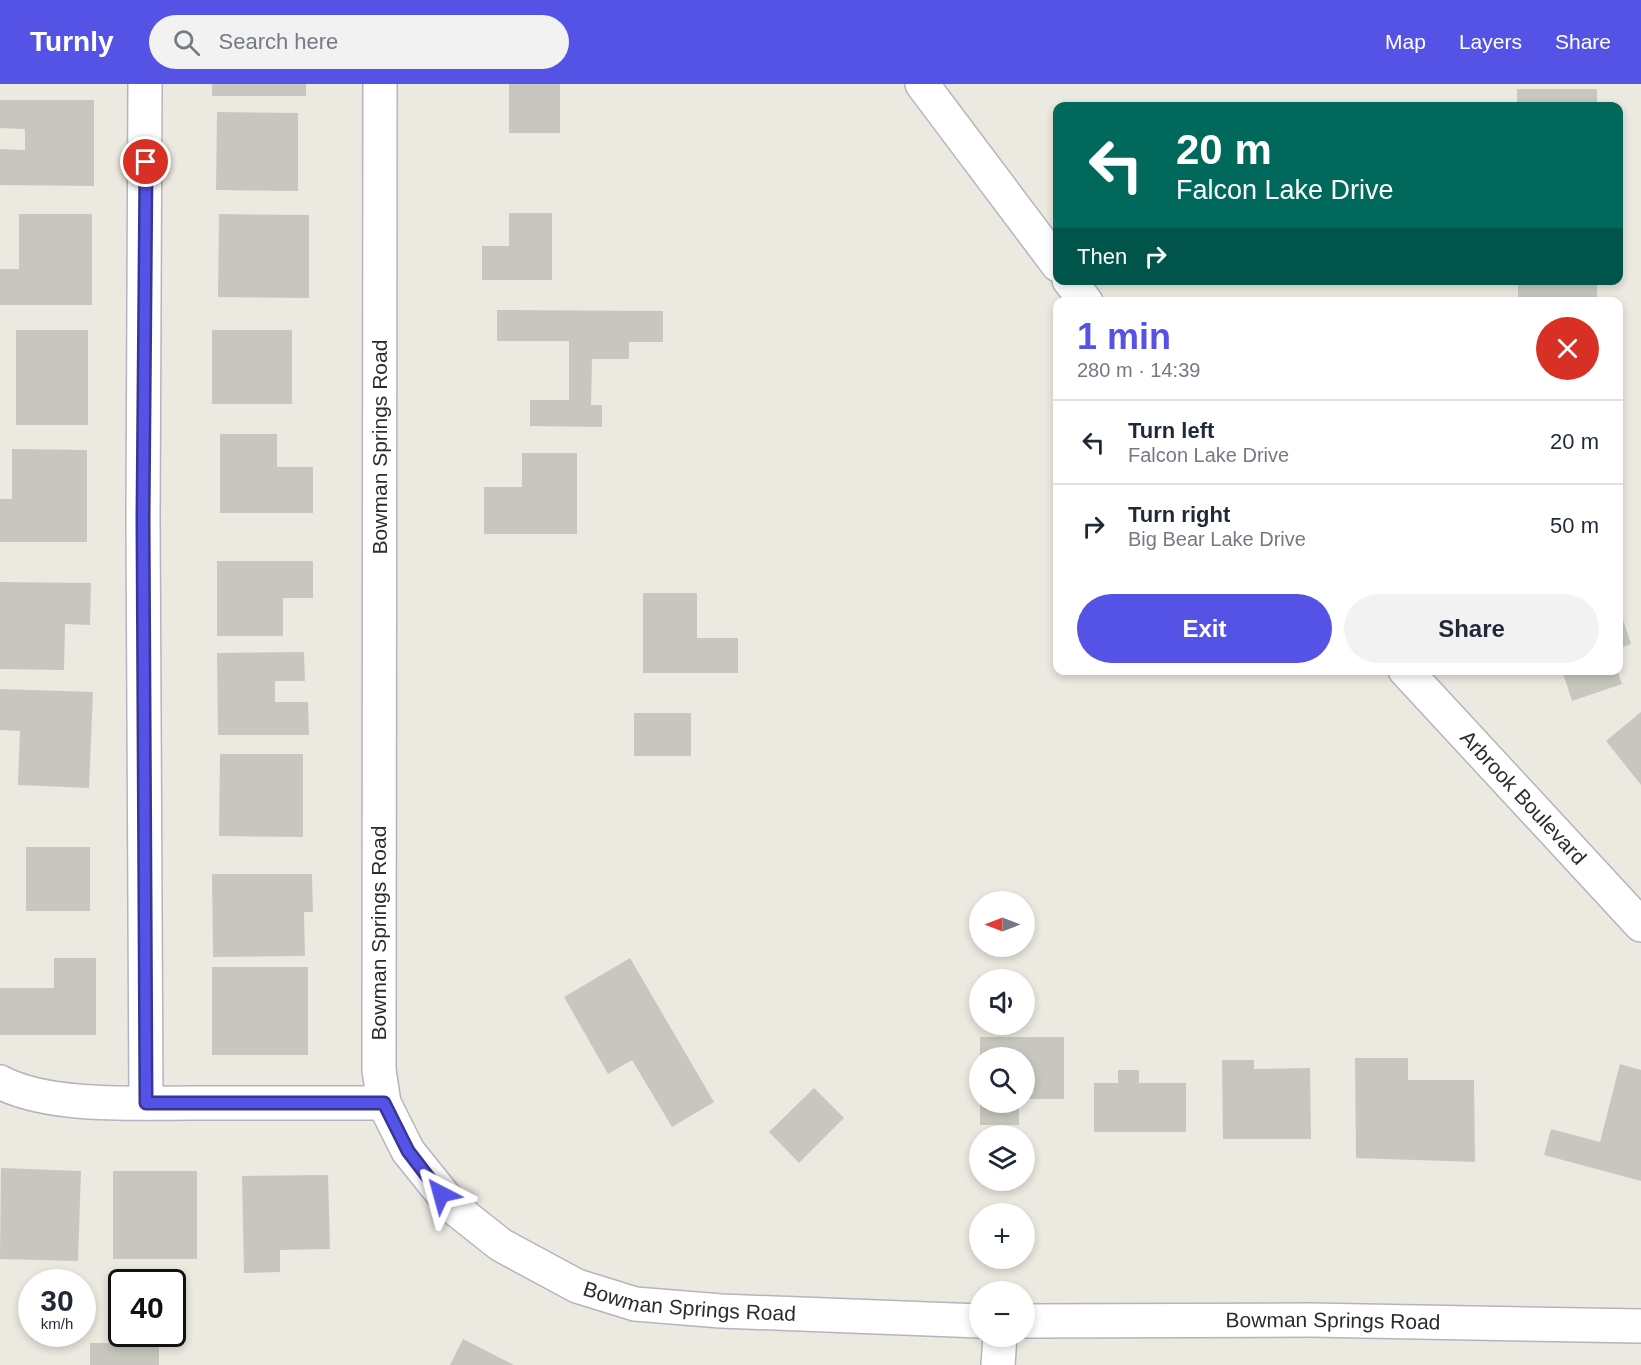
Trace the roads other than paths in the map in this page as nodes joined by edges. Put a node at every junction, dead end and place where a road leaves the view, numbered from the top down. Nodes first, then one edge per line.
1 (145, 84) edge
2 (380, 84) edge
3 (922, 84) edge
4 (1053, 258) edge
5 (1073, 285) edge
6 (1082, 297) edge
7 (1409, 675) edge
8 (1641, 925) edge
9 (0, 1082) edge
10 (146, 1103) junction
11 (384, 1103) junction
12 (969, 1321) edge
13 (1035, 1322) edge
14 (1641, 1326) edge
15 (999, 1347) edge
16 (998, 1365) edge

1 - 10 street
2 - 11 street, Bowman Springs Road
3 - 4 street
5 - 6 street
7 - 8 street, Arbrook Boulevard
9 - 10 street
10 - 11 street
11 - 12 street, Bowman Springs Road
13 - 14 street, Bowman Springs Road
15 - 16 street

